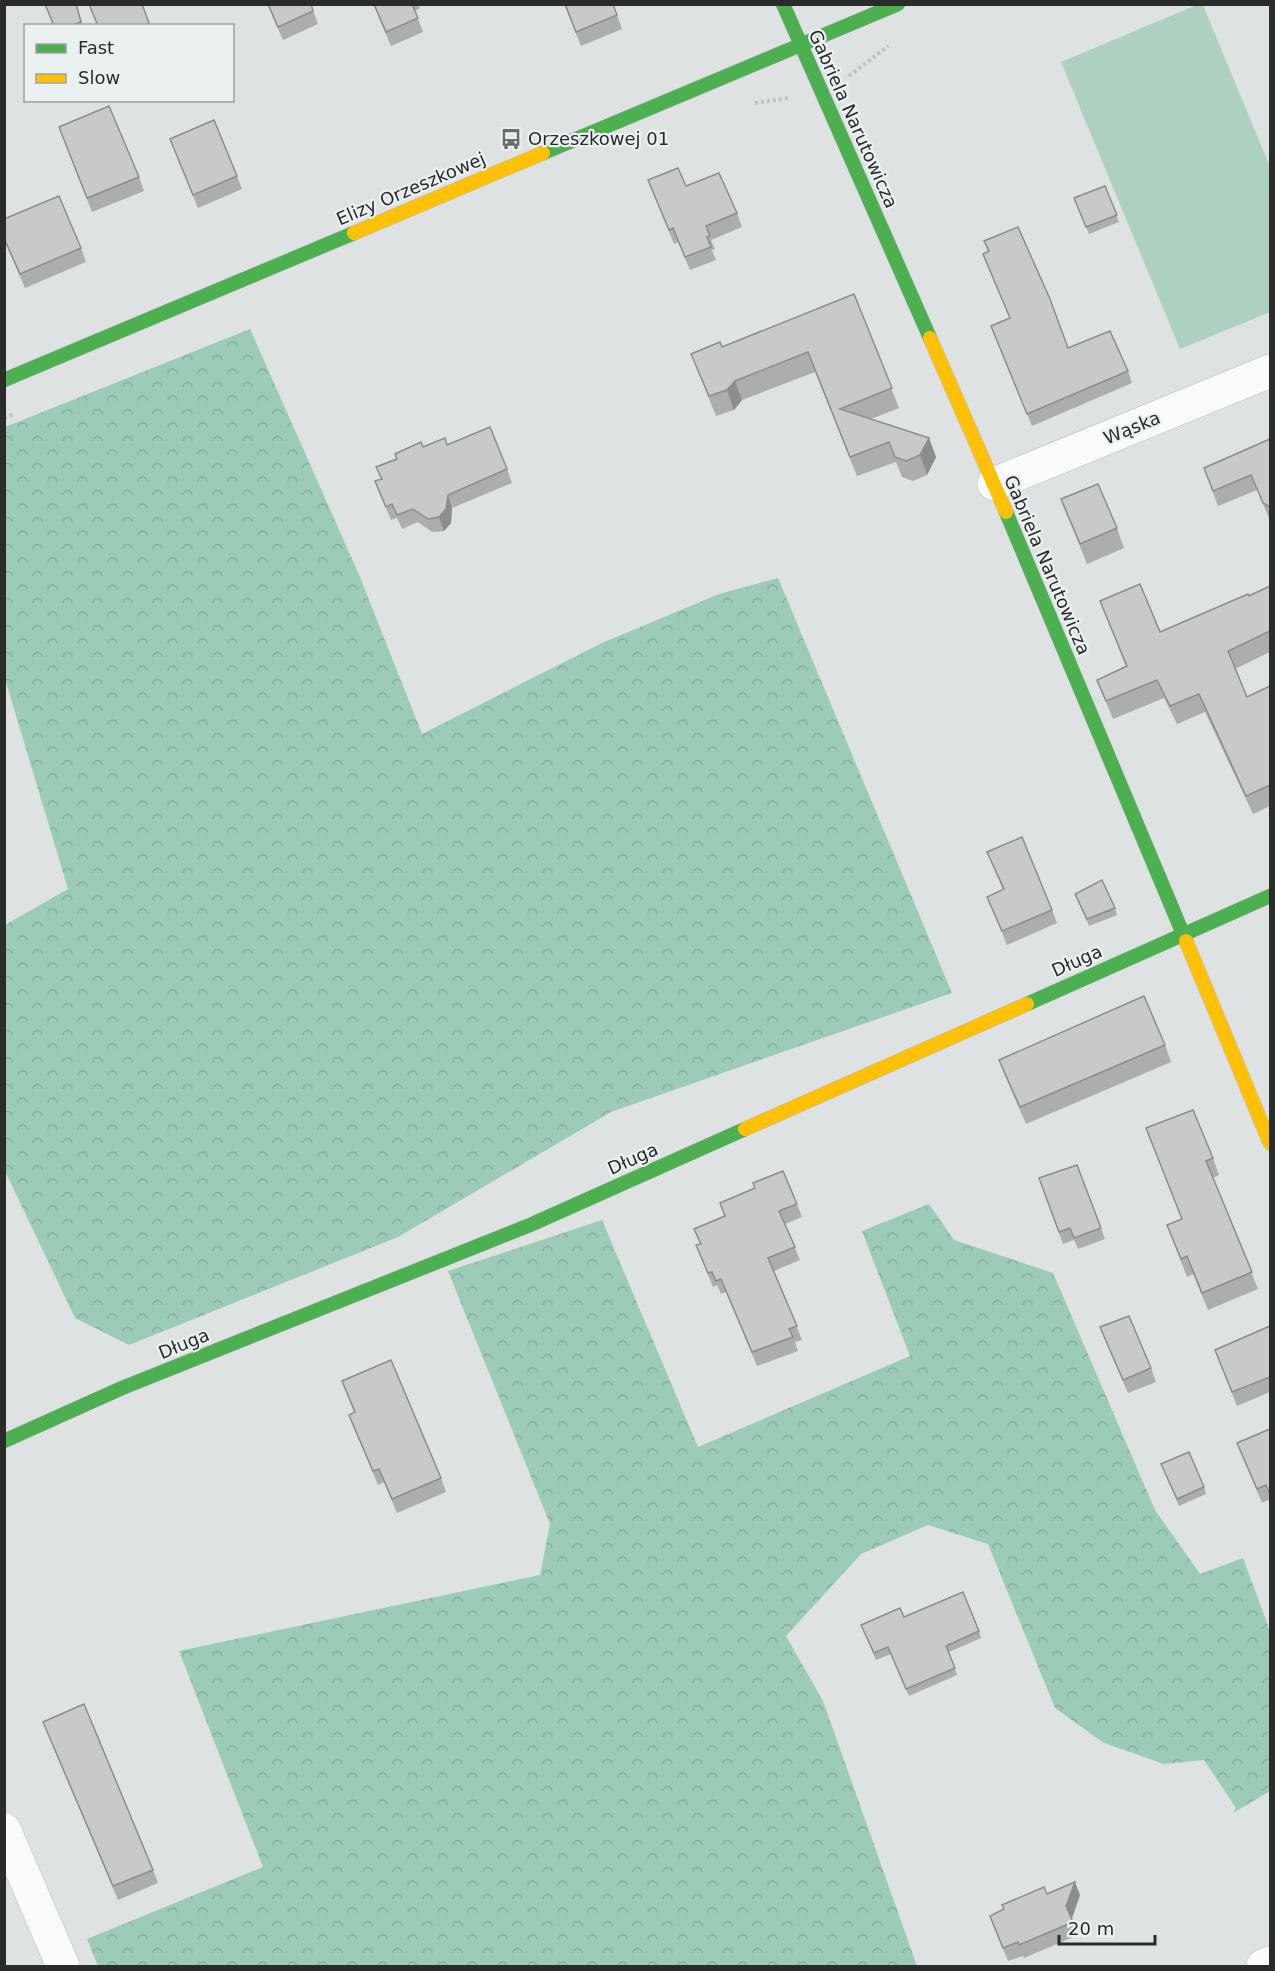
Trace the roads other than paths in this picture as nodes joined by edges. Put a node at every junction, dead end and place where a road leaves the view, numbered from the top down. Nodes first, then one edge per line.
1 (783, 4) edge
2 (898, 4) edge
3 (800, 46) junction
4 (1270, 371) edge
5 (4, 380) edge
6 (994, 484) junction
7 (1270, 896) edge
8 (1183, 934) junction
9 (1270, 1143) edge
10 (4, 1442) edge
11 (4, 1829) edge
12 (1270, 1963) edge
13 (63, 1966) edge
14 (1263, 1966) edge

1 - 3 street, Gabriela Narutowicza
2 - 3 street, Elizy Orzeszkowej
3 - 5 street, Elizy Orzeszkowej
3 - 6 street, Gabriela Narutowicza
4 - 6 street, Wąska
6 - 8 street, Gabriela Narutowicza
7 - 8 street, Długa
8 - 9 street, Gabriela Narutowicza
8 - 10 street, Długa
11 - 13 street
12 - 14 street

